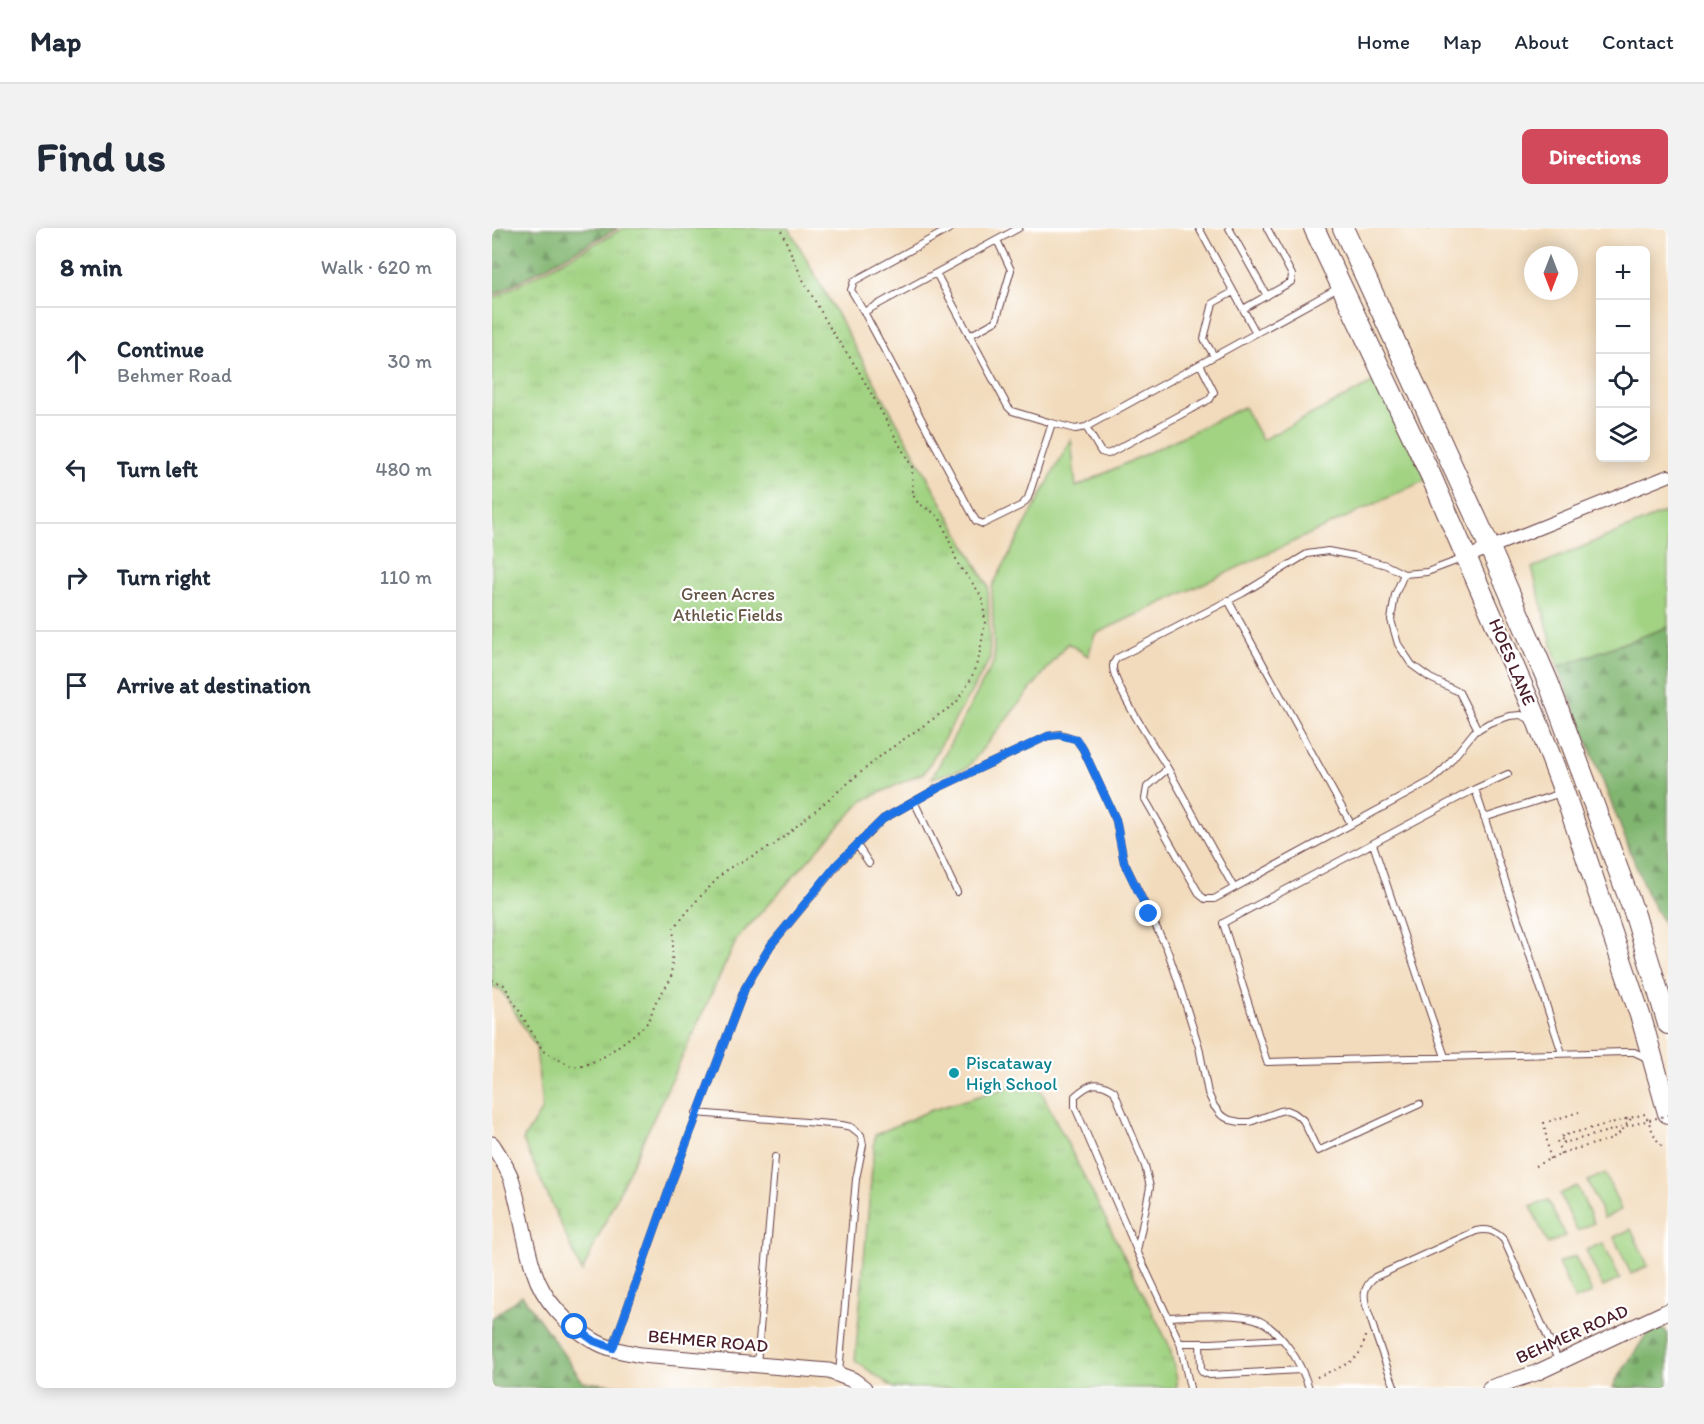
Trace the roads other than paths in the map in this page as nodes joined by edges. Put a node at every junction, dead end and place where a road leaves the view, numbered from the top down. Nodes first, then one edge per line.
1 (951, 228) edge
2 (1019, 228) edge
3 (1200, 228) edge
4 (1229, 228) edge
5 (1267, 228) edge
6 (1314, 228) edge
7 (1343, 228) edge
8 (997, 240) junction
9 (936, 273) junction
10 (1341, 286) junction
11 (1233, 292) junction
12 (1267, 296) junction
13 (1243, 309) junction
14 (864, 312) junction
15 (1256, 333) junction
16 (969, 336) junction
17 (1214, 356) junction
18 (1200, 364) junction
19 (1052, 423) junction
20 (1086, 427) junction
21 (1668, 476) edge
22 (1490, 548) junction
23 (1467, 557) junction
24 (1404, 574) junction
25 (1228, 600) junction
26 (1538, 723) junction
27 (1478, 730) junction
28 (1167, 767) junction
29 (1508, 774) dead end
30 (1475, 789) junction
31 (1564, 792) junction
32 (914, 801) junction
33 (1484, 818) junction
34 (1352, 824) junction
35 (1373, 844) junction
36 (857, 845) junction
37 (869, 863) dead end
38 (1234, 888) junction
39 (957, 892) dead end
40 (1668, 1024) edge
41 (1562, 1053) junction
42 (1445, 1057) junction
43 (1654, 1063) junction
44 (1419, 1104) dead end
45 (696, 1113) junction
46 (1668, 1114) edge
47 (492, 1144) edge
48 (775, 1157) dead end
49 (1137, 1251) junction
50 (1668, 1311) edge
51 (1168, 1317) junction
52 (1281, 1339) junction
53 (1180, 1343) junction
54 (1200, 1343) junction
55 (613, 1348) junction
56 (1559, 1362) junction
57 (757, 1365) junction
58 (1301, 1370) junction
59 (839, 1374) junction
60 (864, 1388) edge
61 (1190, 1388) edge
62 (1308, 1388) edge
63 (1395, 1388) edge
64 (1490, 1388) edge

1 - 14 lane
2 - 8 lane
3 - 11 lane
4 - 12 lane
5 - 12 lane
6 - 10 highway, HOES LANE
7 - 22 highway, HOES LANE
8 - 9 lane
8 - 16 lane
9 - 14 lane
9 - 16 lane
10 - 15 lane
10 - 23 highway, HOES LANE
11 - 13 lane
11 - 17 lane
12 - 13 lane
13 - 15 lane
14 - 19 lane
15 - 17 lane
16 - 19 lane
17 - 18 lane
18 - 20 lane
18 - 20 lane
19 - 20 lane
21 - 22 street
22 - 23 street
22 - 40 highway, HOES LANE
23 - 24 lane
23 - 26 highway, HOES LANE
24 - 25 lane
24 - 27 lane
25 - 28 lane
25 - 34 lane
26 - 27 lane
26 - 31 highway, HOES LANE
27 - 34 lane
28 - 38 lane
28 - 38 lane
29 - 30 lane
30 - 33 lane
30 - 35 lane
31 - 33 lane
31 - 43 highway, HOES LANE
32 - 36 lane
32 - 39 lane
32 - 44 lane
33 - 41 lane
34 - 38 lane
35 - 42 lane
35 - 42 lane
36 - 37 lane
36 - 45 lane
41 - 42 lane
41 - 43 lane
43 - 46 highway, HOES LANE
45 - 55 lane
45 - 59 lane
47 - 55 street, BEHMER ROAD
48 - 57 lane
49 - 49 lane
49 - 51 lane
50 - 56 street, BEHMER ROAD
51 - 52 lane
51 - 53 lane
52 - 54 lane
52 - 58 lane
53 - 54 lane
53 - 61 lane
54 - 58 lane
55 - 57 street, BEHMER ROAD
56 - 63 lane
56 - 64 street, BEHMER ROAD
57 - 59 street, BEHMER ROAD
58 - 62 lane
59 - 60 street, BEHMER ROAD

